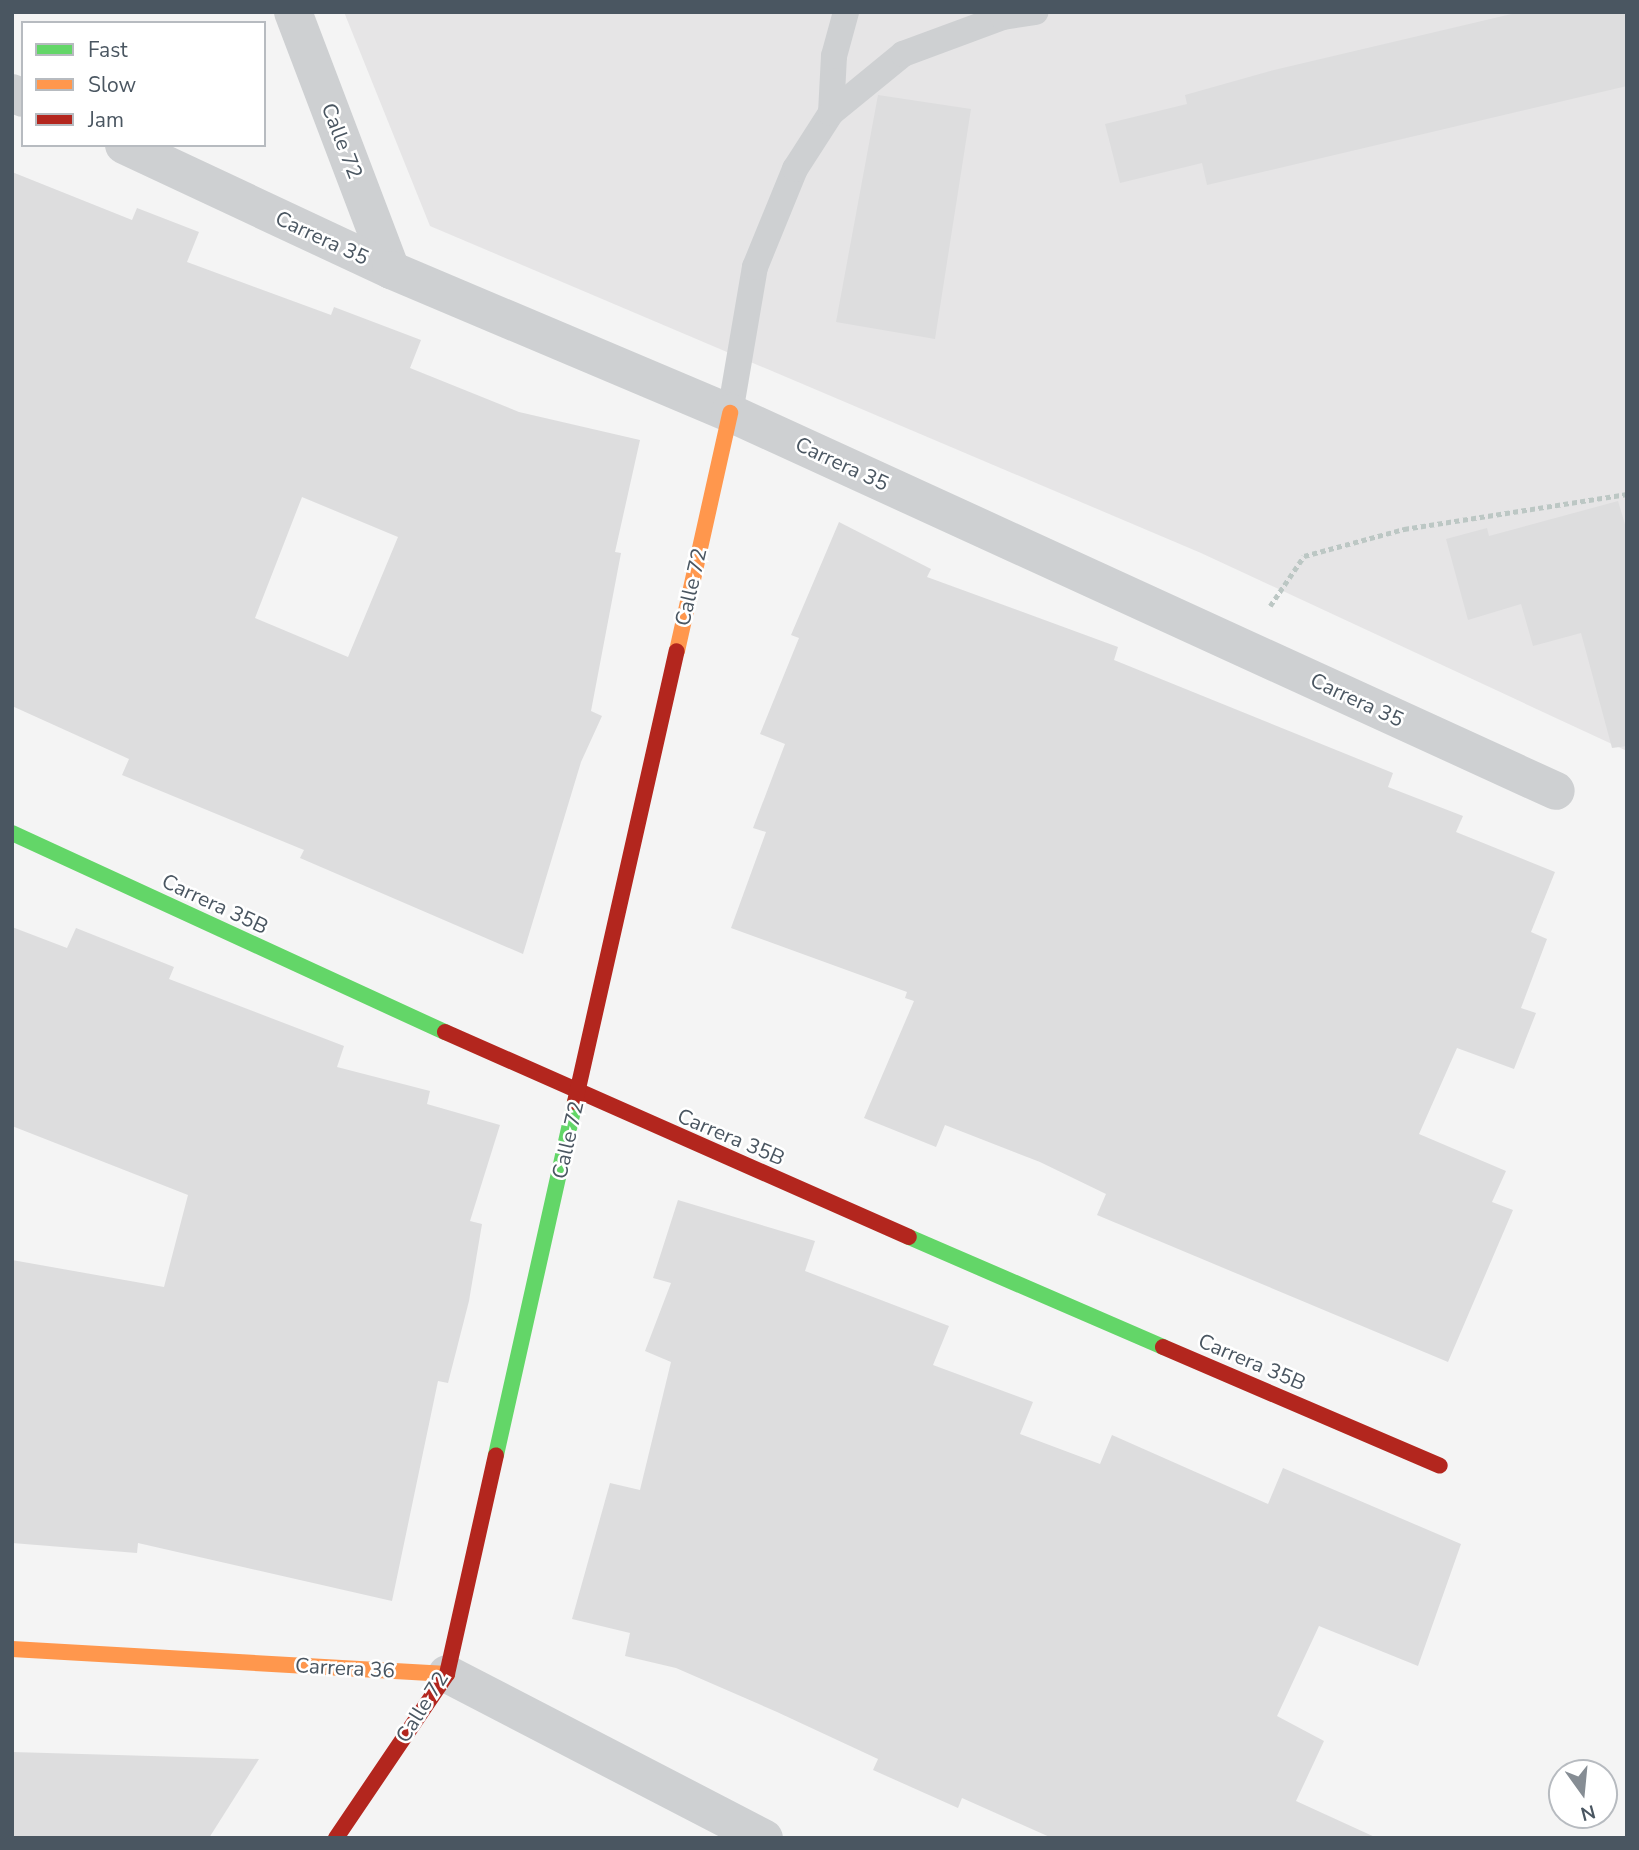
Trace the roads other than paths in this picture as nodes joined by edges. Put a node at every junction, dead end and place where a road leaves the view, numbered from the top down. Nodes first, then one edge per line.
1 (293, 12) edge
2 (846, 12) edge
3 (1036, 12) edge
4 (831, 113) junction
5 (128, 147) edge
6 (391, 270) junction
7 (730, 413) junction
8 (1556, 791) dead end
9 (12, 834) edge
10 (579, 1094) junction
11 (1440, 1466) dead end
12 (12, 1649) edge
13 (447, 1674) junction
14 (336, 1838) edge
15 (764, 1838) edge

1 - 6 street, Calle 72
2 - 4 lane
3 - 4 lane
4 - 7 lane
5 - 6 street, Carrera 35
6 - 7 street, Carrera 35
7 - 8 street, Carrera 35
7 - 10 main road, Calle 72
9 - 10 main road, Carrera 35B
10 - 11 main road, Carrera 35B
10 - 13 main road, Calle 72
12 - 13 main road, Carrera 36
13 - 14 main road, Calle 72
13 - 15 street, Carrera 36

